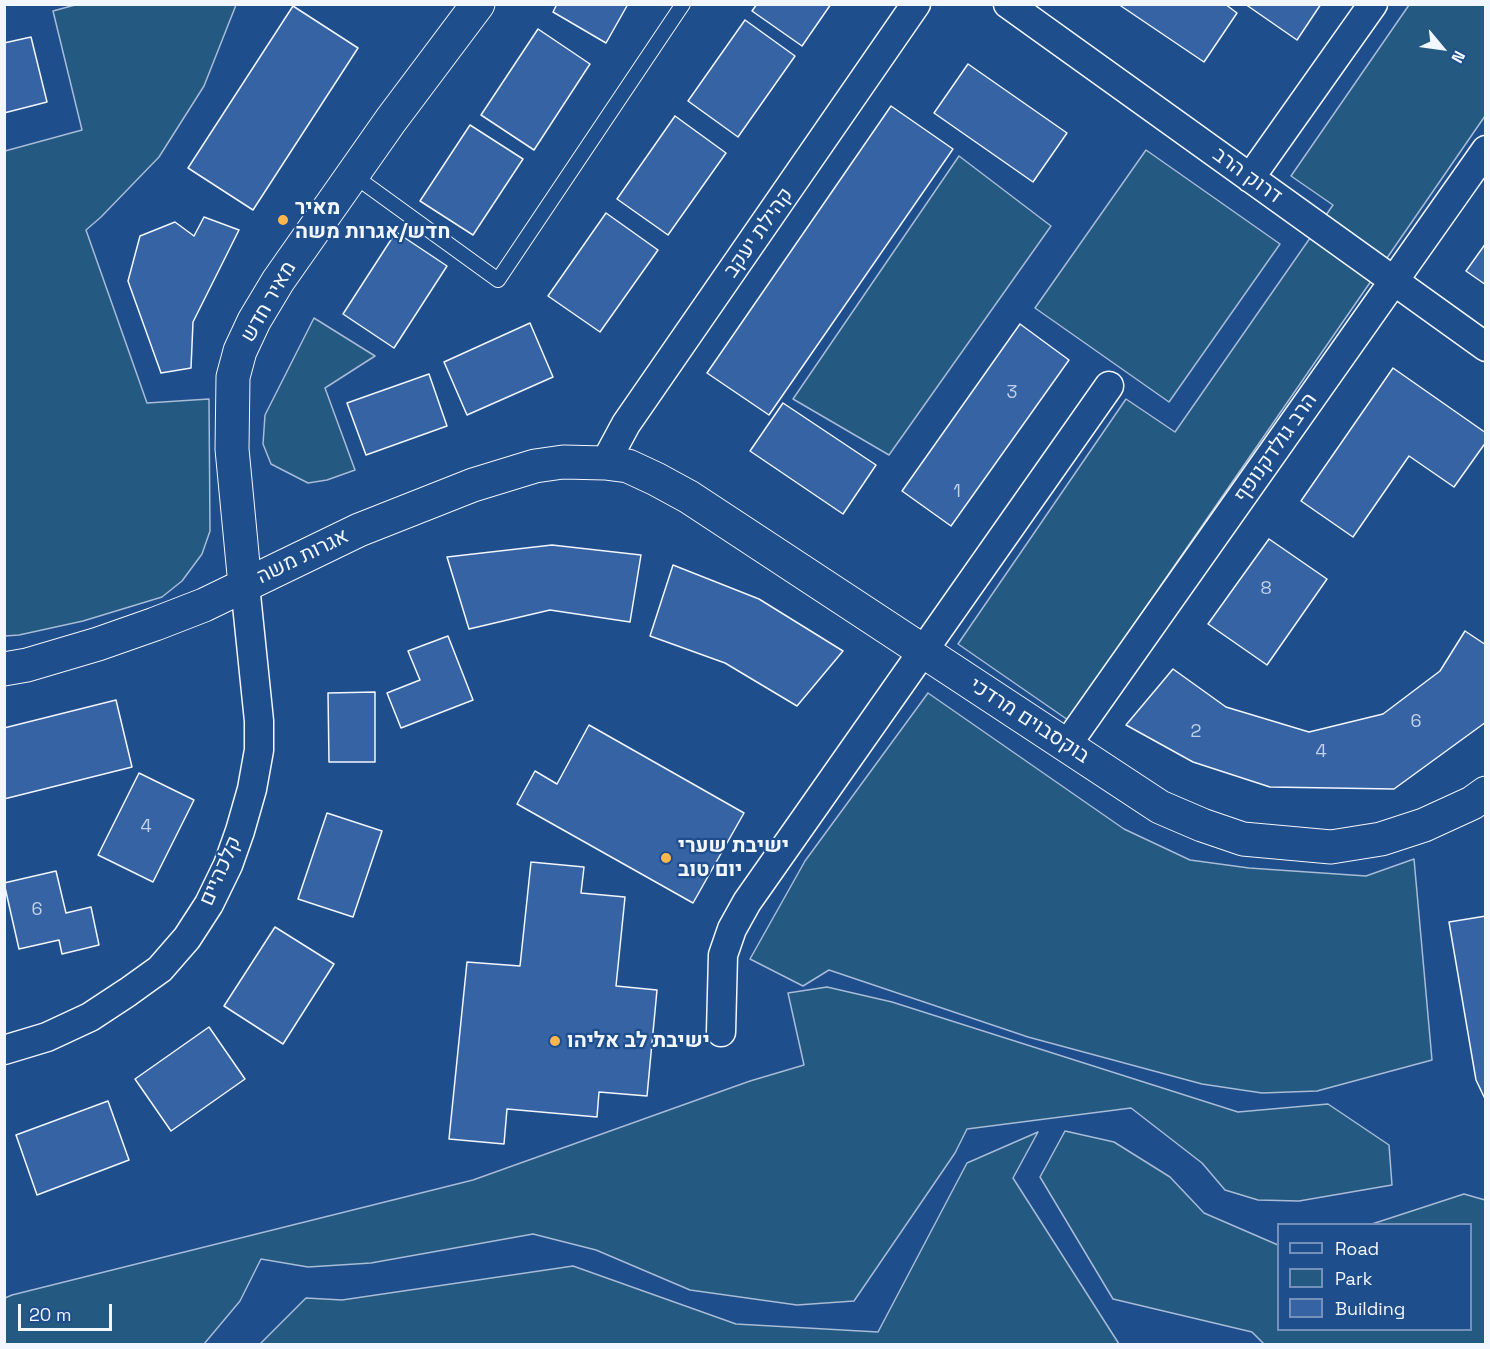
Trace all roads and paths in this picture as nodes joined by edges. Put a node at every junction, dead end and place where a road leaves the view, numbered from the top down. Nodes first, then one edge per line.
1 (683, 4) edge
2 (915, 4) edge
3 (1008, 4) edge
4 (1373, 4) edge
5 (471, 6) edge
6 (1485, 150) edge
7 (353, 174) junction
8 (1250, 178) junction
9 (1394, 281) junction
10 (1485, 347) edge
11 (1109, 386) dead end
12 (605, 463) junction
13 (245, 585) junction
14 (923, 651) junction
15 (4, 669) edge
16 (1066, 746) junction
17 (1485, 793) edge
18 (721, 1032) dead end
19 (4, 1050) edge

1 - 7 lane
2 - 12 street, קהילת יעקב
3 - 8 street, דרוק הרב
4 - 8 street
5 - 7 street, מאיר חדש
6 - 9 street, הרב גולדקנופף
7 - 13 street, מאיר חדש
8 - 9 street, דרוק הרב
9 - 10 street, דרוק הרב
9 - 16 street, הרב גולדקנופף
11 - 14 street
12 - 13 street, אגרות משה
12 - 14 street, בוקסבוים מרדכי
13 - 15 street, אגרות משה
13 - 19 street, קלכהיים
14 - 16 street, בוקסבוים מרדכי
14 - 18 street
16 - 17 street, בוקסבוים מרדכי

